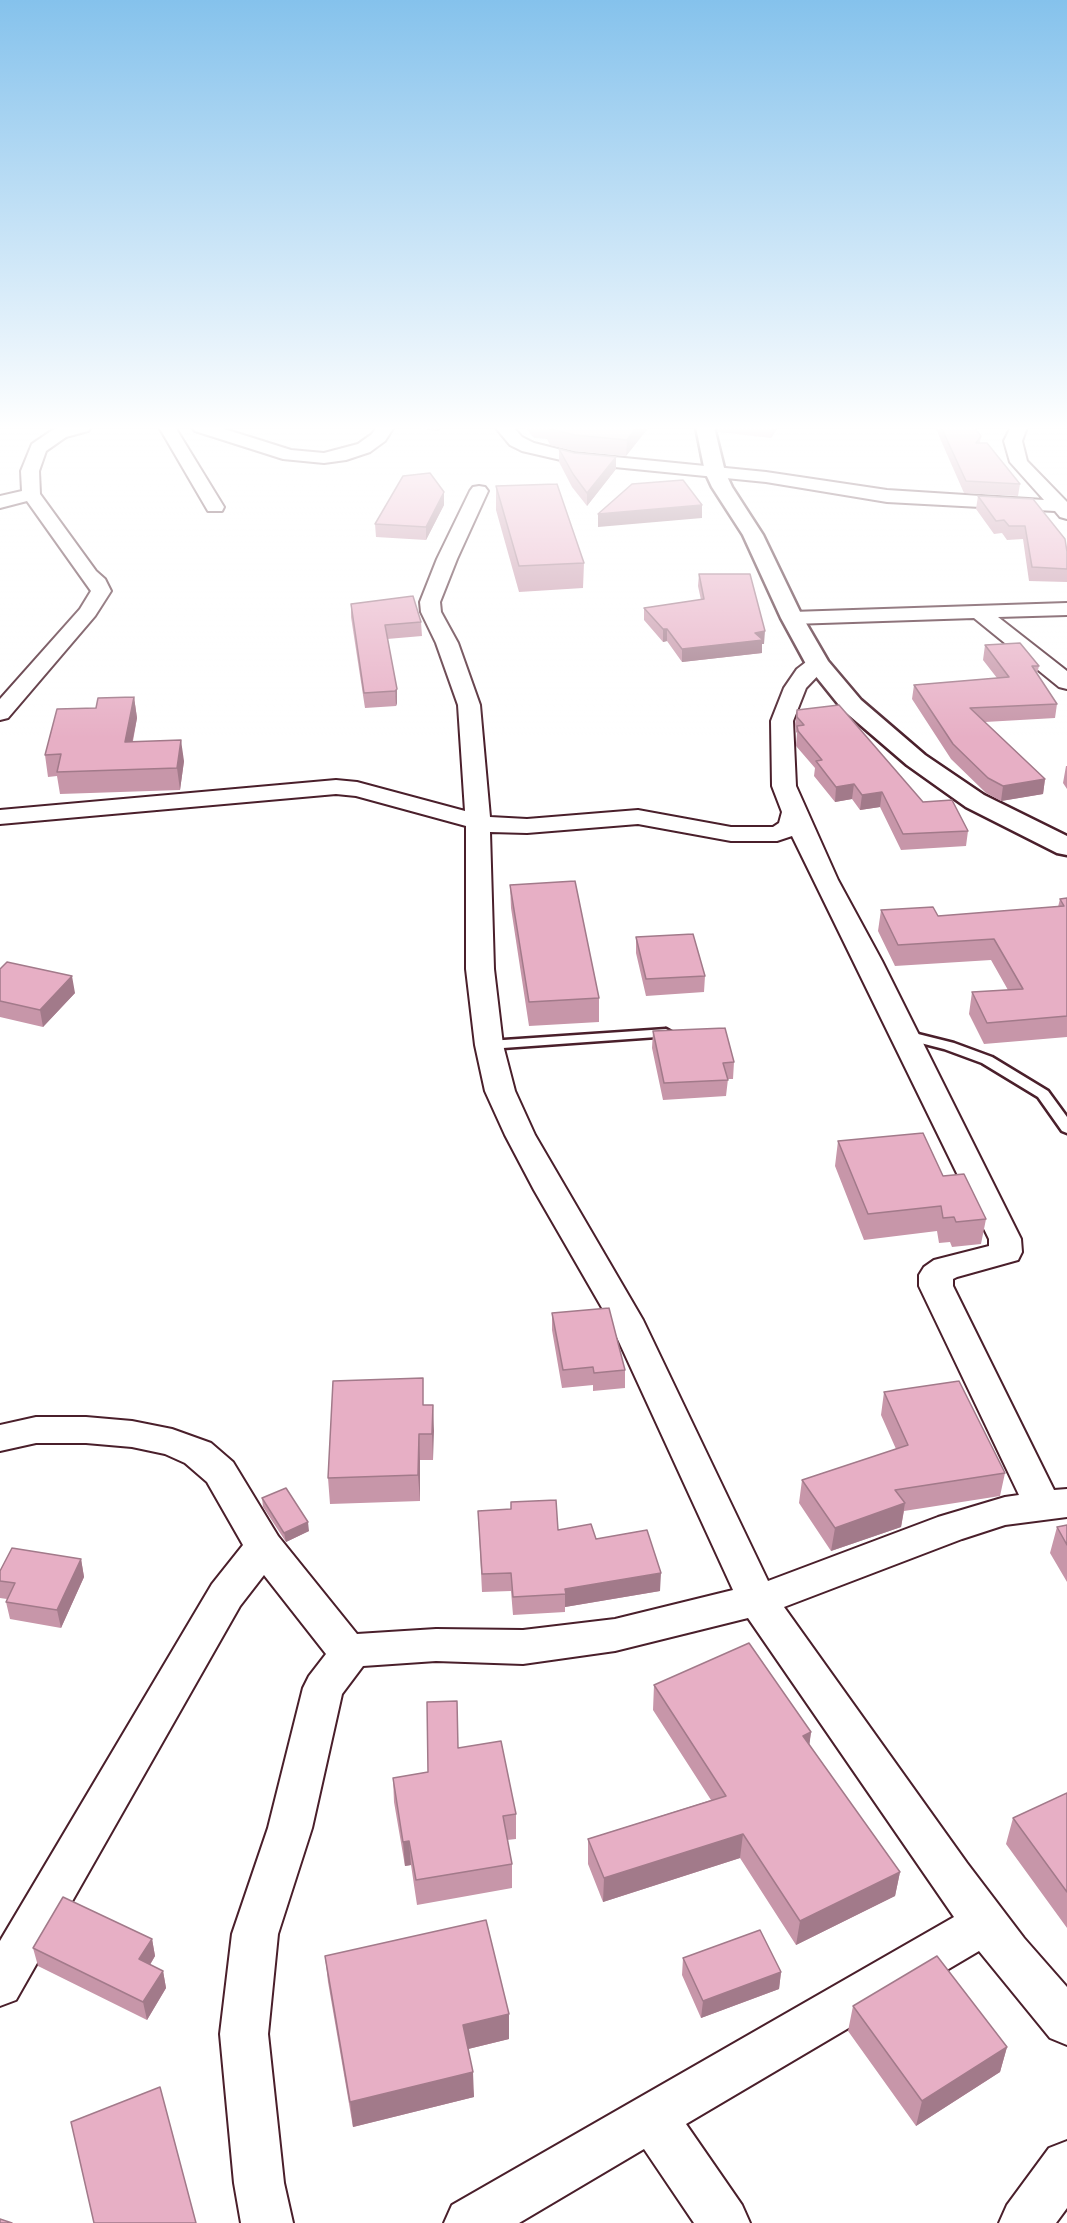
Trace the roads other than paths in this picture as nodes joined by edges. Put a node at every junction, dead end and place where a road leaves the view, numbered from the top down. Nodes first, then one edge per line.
1 (57, 531) edge
2 (461, 531) edge
3 (750, 531) edge
4 (1067, 609) edge
5 (980, 613) junction
6 (792, 618) junction
7 (818, 664) junction
8 (1067, 682) edge
9 (0, 712) edge
10 (794, 812) junction
11 (0, 817) edge
12 (478, 822) junction
13 (1067, 846) edge
14 (666, 1033) edge
15 (906, 1035) junction
16 (489, 1045) junction
17 (1067, 1128) edge
18 (0, 1438) edge
19 (1055, 1504) edge
20 (264, 1547) junction
21 (757, 1600) junction
22 (349, 1654) junction
23 (985, 1923) junction
24 (0, 1984) edge
25 (1067, 2022) edge
26 (651, 2116) junction
27 (1067, 2166) edge
28 (267, 2223) edge
29 (470, 2223) edge
30 (724, 2223) edge
31 (1025, 2223) edge

1 - 9 street
2 - 12 street
3 - 6 main road
4 - 5 street
5 - 6 street
5 - 8 street
6 - 7 main road
7 - 10 street
7 - 13 main road
10 - 12 street
10 - 15 street
11 - 12 street
12 - 16 street
14 - 16 lane
15 - 17 lane
15 - 19 street
16 - 21 street
18 - 20 street
19 - 21 street
20 - 22 street
20 - 24 street
21 - 22 street
21 - 23 street
22 - 28 street
23 - 25 street
23 - 26 street
26 - 29 street
26 - 30 street
27 - 31 street

